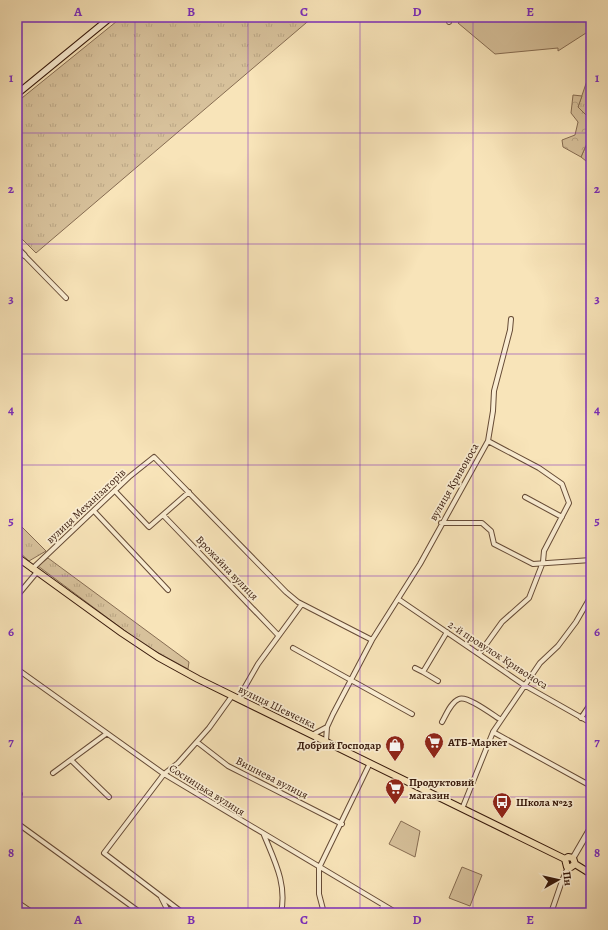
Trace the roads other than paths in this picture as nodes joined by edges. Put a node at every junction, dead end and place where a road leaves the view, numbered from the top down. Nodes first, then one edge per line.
1 (111, 17) edge
2 (17, 94) edge
3 (17, 249) edge
4 (24, 255) joint
5 (66, 298) dead end
6 (511, 319) dead end
7 (488, 441) junction
8 (115, 491) junction
9 (189, 492) junction
10 (524, 496) dead end
11 (94, 511) junction
12 (163, 515) junction
13 (562, 517) junction
14 (441, 523) junction
15 (17, 557) edge
16 (591, 560) edge
17 (543, 562) junction
18 (35, 570) junction
19 (168, 590) dead end
20 (17, 596) edge
21 (591, 596) edge
22 (398, 599) junction
23 (302, 604) junction
24 (447, 632) junction
25 (278, 635) junction
26 (372, 640) junction
27 (293, 648) dead end
28 (479, 654) junction
29 (415, 668) dead end
30 (17, 669) edge
31 (423, 672) junction
32 (351, 680) junction
33 (438, 682) dead end
34 (524, 685) junction
35 (235, 698) junction
36 (591, 703) edge
37 (412, 714) dead end
38 (581, 718) junction
39 (501, 720) junction
40 (442, 722) dead end
41 (591, 723) edge
42 (327, 726) junction
43 (493, 732) junction
44 (106, 734) junction
45 (312, 735) junction
46 (326, 741) junction
47 (197, 742) junction
48 (72, 761) junction
49 (370, 763) junction
50 (53, 773) dead end
51 (164, 774) junction
52 (591, 786) edge
53 (108, 797) dead end
54 (462, 809) junction
55 (17, 823) edge
56 (342, 824) junction
57 (591, 827) edge
58 (264, 835) junction
59 (565, 860) junction
60 (574, 861) junction
61 (568, 867) junction
62 (319, 868) junction
63 (591, 874) edge
64 (160, 895) junction
65 (17, 902) edge
66 (383, 905) junction
67 (33, 913) edge
68 (141, 913) edge
69 (170, 913) edge
70 (183, 913) edge
71 (281, 913) edge
72 (324, 913) edge
73 (381, 913) edge
74 (397, 913) edge
75 (551, 913) edge

1 - 2 main road
3 - 4 street
4 - 5 street
6 - 7 street, вулиця Кривоноса
7 - 13 street
7 - 14 street, вулиця Кривоноса
8 - 9 street, вулиця Механізаторів
8 - 11 street, вулиця Механізаторів
8 - 12 street
9 - 12 street
9 - 23 street
10 - 13 street
11 - 18 street, вулиця Механізаторів
11 - 19 street
12 - 25 street, Врожайна вулиця
13 - 17 street
14 - 17 street
14 - 22 street, вулиця Кривоноса
15 - 18 main road, вулиця Шевченка
16 - 17 street
17 - 28 street
18 - 20 street, вулиця Механізаторів
18 - 35 main road, вулиця Шевченка
21 - 34 street
22 - 24 street, 2-й провулок Кривоноса
22 - 26 street, вулиця Кривоноса
23 - 25 street
23 - 26 street
24 - 28 street, 2-й провулок Кривоноса
24 - 31 street
25 - 35 street
26 - 32 street, вулиця Кривоноса
27 - 32 street
28 - 34 street, 2-й провулок Кривоноса
29 - 31 street
30 - 44 street, Сосницька вулиця
31 - 33 street
32 - 37 street
32 - 42 street, вулиця Кривоноса
34 - 38 street, 2-й провулок Кривоноса
34 - 39 street
35 - 45 main road, вулиця Шевченка
35 - 47 street
36 - 38 street
38 - 41 street, 2-й провулок Кривоноса
39 - 40 street
39 - 43 street
42 - 45 street
42 - 46 street, вулиця Кривоноса
43 - 52 street
43 - 54 street
44 - 48 street
44 - 51 street, Сосницька вулиця
45 - 46 main road, вулиця Шевченка
46 - 49 main road, вулиця Шевченка
47 - 51 street
47 - 56 street, Вишнева вулиця
48 - 50 street
48 - 53 street
49 - 54 main road, вулиця Шевченка
49 - 56 street
51 - 58 street, Сосницька вулиця
51 - 64 street
54 - 59 main road, вулиця Шевченка
55 - 68 street
56 - 62 street
57 - 60 street
58 - 62 street, Сосницька вулиця
58 - 71 street
59 - 60 main road
59 - 61 main road
60 - 61 main road
60 - 63 main road
61 - 75 street
62 - 66 street, Сосницька вулиця
62 - 72 street
64 - 69 street
64 - 70 street
65 - 67 street
66 - 73 street
66 - 74 street, Сосницька вулиця

